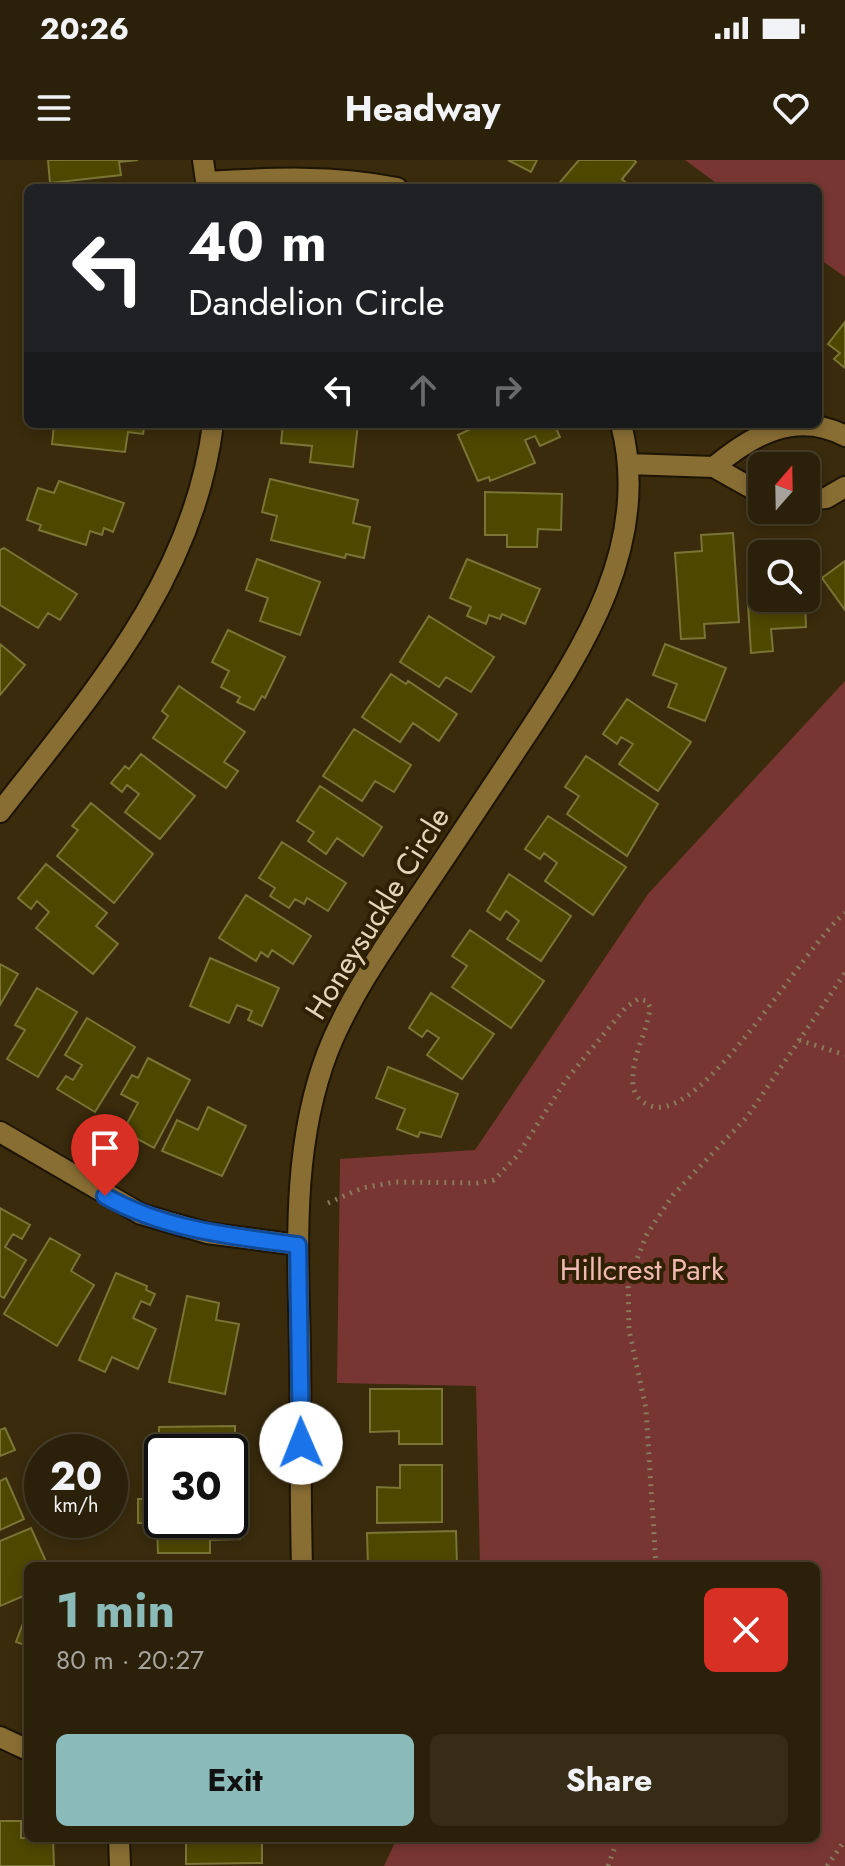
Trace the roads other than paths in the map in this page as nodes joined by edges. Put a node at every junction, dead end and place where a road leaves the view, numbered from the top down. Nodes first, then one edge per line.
1 (203, 160) edge
2 (206, 184) edge
3 (226, 184) edge
4 (366, 184) edge
5 (213, 428) edge
6 (622, 428) edge
7 (774, 428) edge
8 (816, 428) edge
9 (845, 436) edge
10 (628, 464) junction
11 (714, 467) junction
12 (748, 486) edge
13 (845, 487) edge
14 (820, 499) edge
15 (0, 812) edge
16 (0, 1132) edge
17 (298, 1245) junction
18 (302, 1562) edge
19 (0, 1737) edge
20 (24, 1748) edge
21 (119, 1842) edge
22 (120, 1866) edge

1 - 2 street
3 - 4 street
5 - 15 street
6 - 10 street, Honeysuckle Circle
7 - 11 street
8 - 9 street
10 - 11 street
10 - 17 street, Honeysuckle Circle
11 - 12 street
13 - 14 street
16 - 17 street
17 - 18 street, Honeysuckle Circle
19 - 20 street
21 - 22 street

